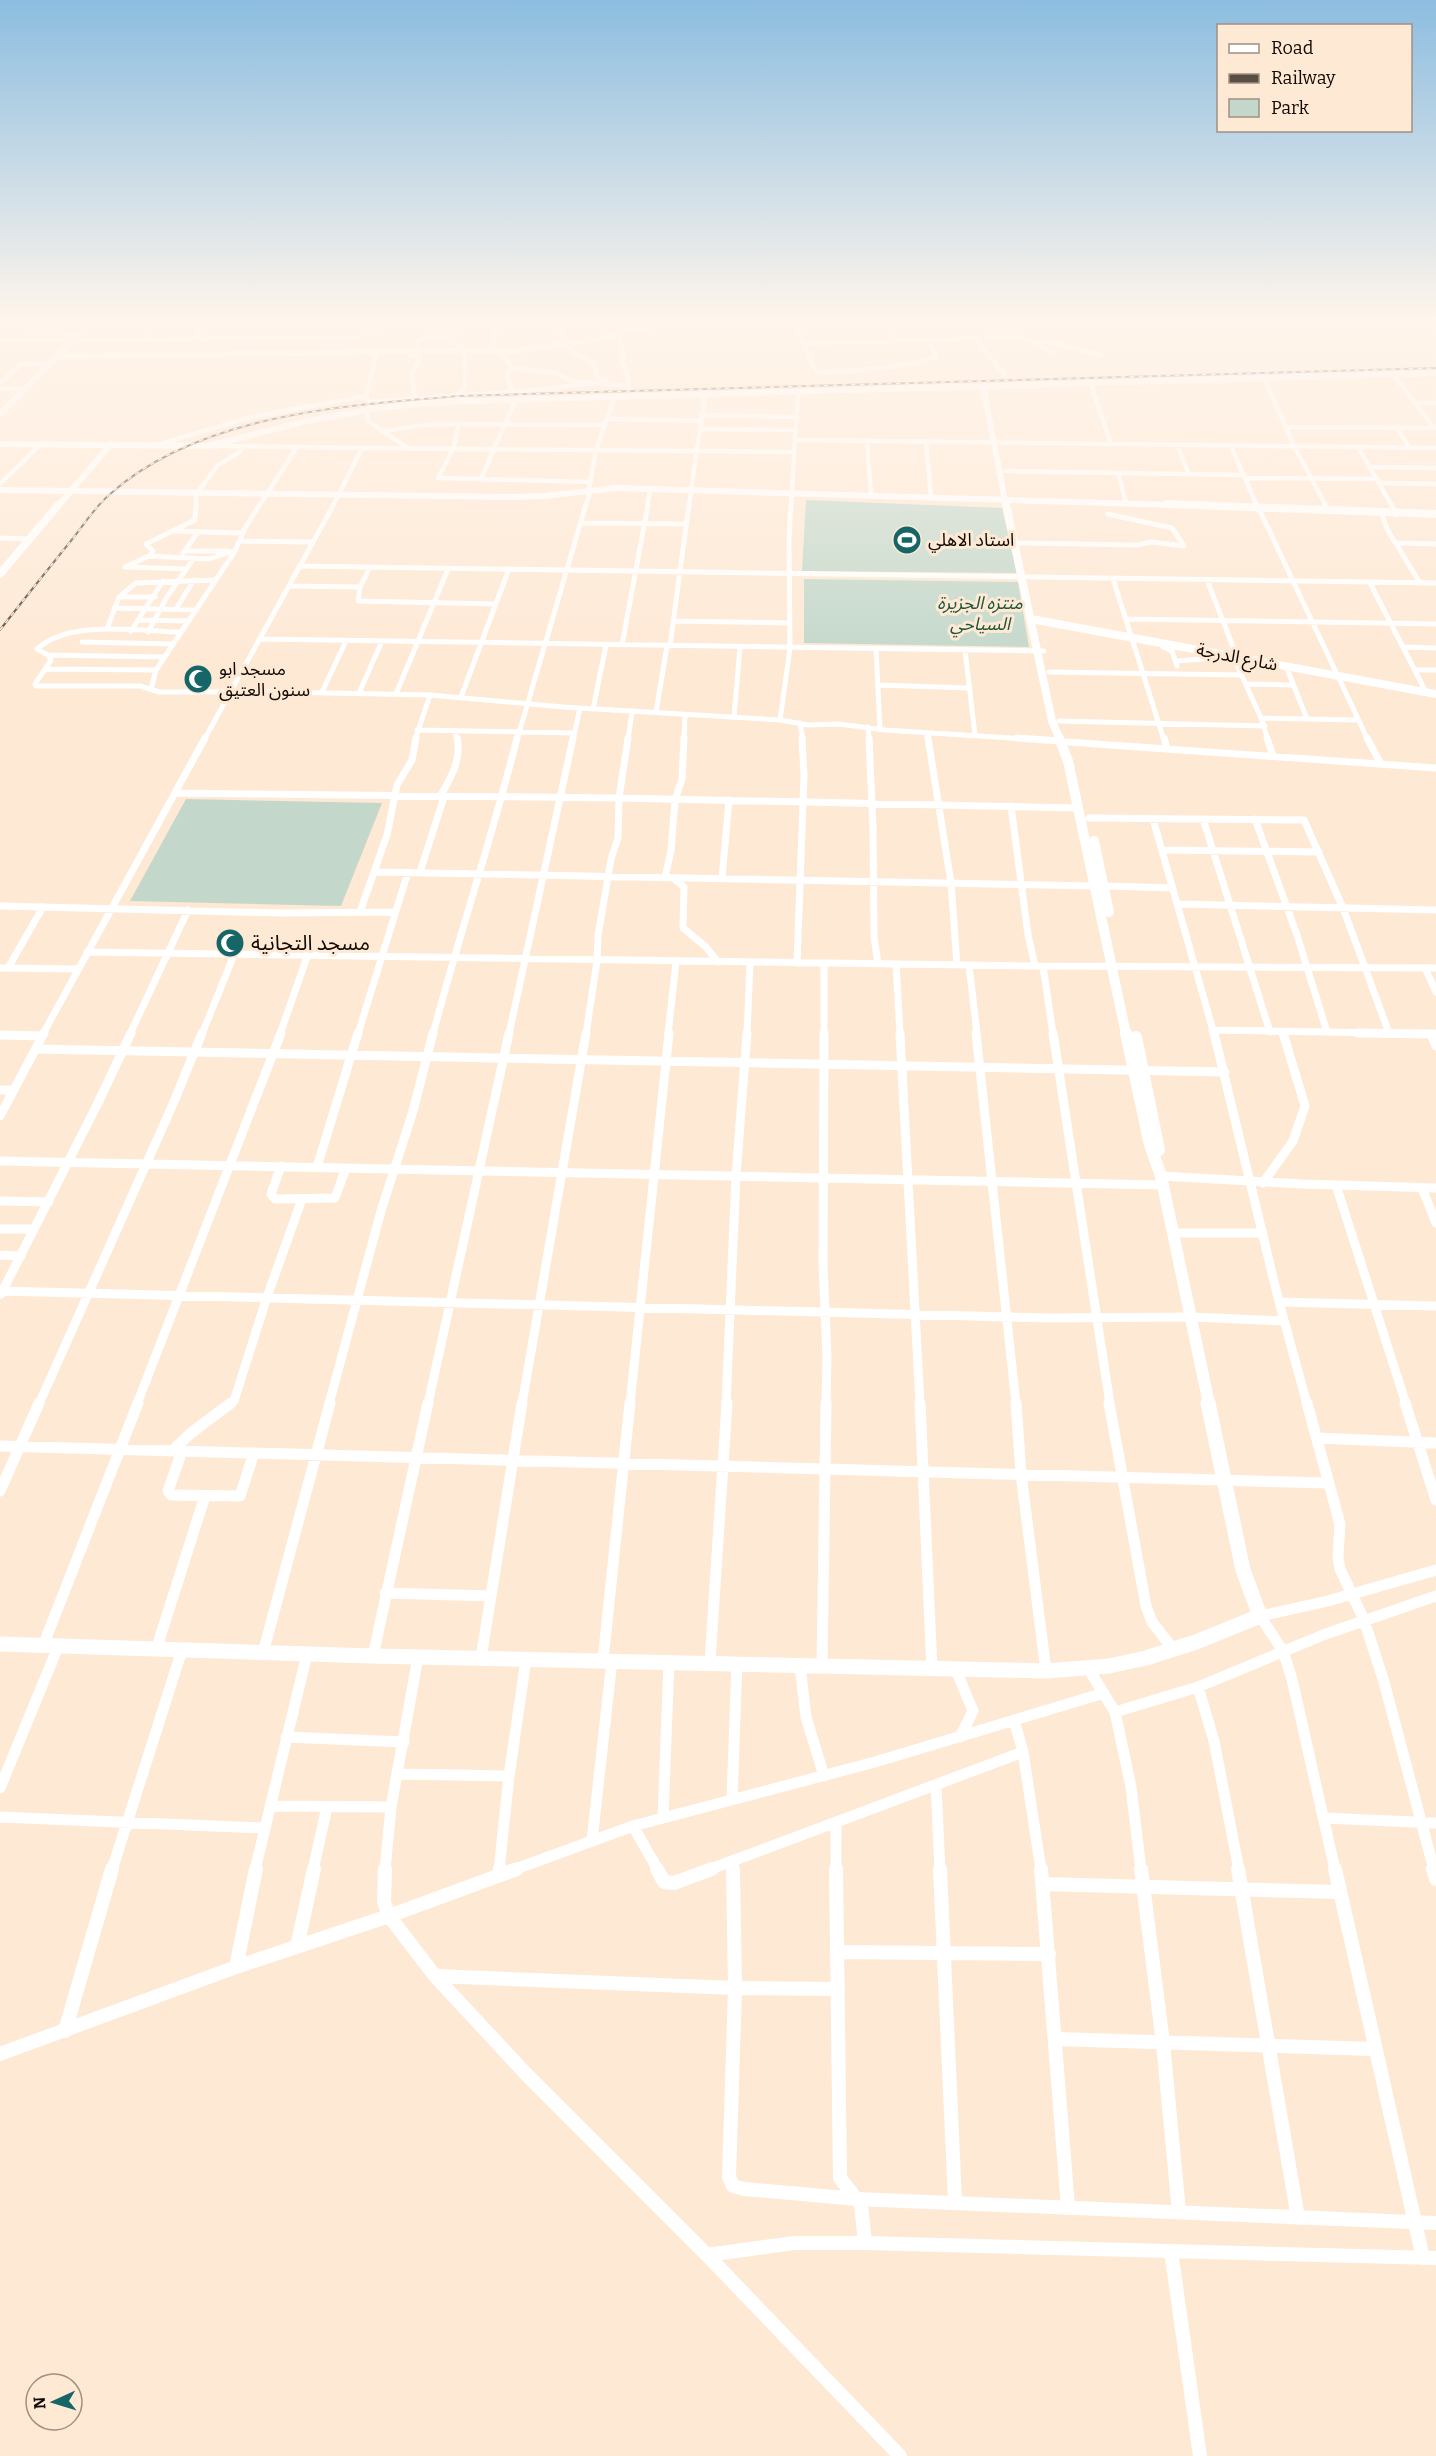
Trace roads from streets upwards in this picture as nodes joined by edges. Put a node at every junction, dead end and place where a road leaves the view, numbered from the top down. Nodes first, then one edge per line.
1 (196, 434) edge
2 (261, 434) edge
3 (386, 434) edge
4 (457, 434) edge
5 (500, 434) edge
6 (602, 434) edge
7 (699, 434) edge
8 (795, 434) edge
9 (994, 434) edge
10 (1107, 434) edge
11 (1289, 434) edge
12 (1401, 434) edge
13 (796, 440) junction
14 (867, 441) junction
15 (926, 442) junction
16 (995, 442) junction
17 (0, 443) edge
18 (1111, 444) junction
19 (40, 445) junction
20 (106, 445) junction
21 (158, 445) junction
22 (1177, 445) junction
23 (208, 446) junction
24 (244, 446) junction
25 (1231, 446) junction
26 (1294, 446) junction
27 (297, 447) junction
28 (1358, 447) junction
29 (362, 448) junction
30 (408, 448) junction
31 (1410, 448) junction
32 (1436, 448) edge
33 (453, 449) junction
34 (493, 449) junction
35 (596, 450) junction
36 (697, 451) junction
37 (795, 453) junction
38 (1371, 467) junction
39 (1436, 468) edge
40 (1005, 471) junction
41 (1118, 473) junction
42 (1189, 474) junction
43 (1245, 476) junction
44 (1312, 478) junction
45 (481, 479) junction
46 (1379, 481) junction
47 (0, 484) edge
48 (1436, 484) edge
49 (590, 488) junction
50 (0, 491) edge
51 (650, 491) junction
52 (691, 491) junction
53 (66, 492) junction
54 (791, 493) junction
55 (196, 494) junction
56 (871, 494) junction
57 (267, 495) junction
58 (338, 496) junction
59 (932, 496) junction
60 (1008, 500) junction
61 (1126, 503) junction
62 (1259, 509) junction
63 (1328, 510) junction
64 (1108, 514) dead end
65 (1395, 514) junction
66 (1382, 515) junction
67 (1436, 515) edge
68 (581, 523) junction
69 (644, 524) junction
70 (687, 524) junction
71 (170, 531) junction
72 (198, 532) junction
73 (243, 533) junction
74 (0, 538) edge
75 (21, 539) junction
76 (30, 539) junction
77 (241, 542) junction
78 (312, 542) junction
79 (1020, 543) junction
80 (1397, 543) junction
81 (1436, 544) edge
82 (185, 551) junction
83 (234, 551) junction
84 (149, 556) junction
85 (179, 558) junction
86 (194, 558) junction
87 (0, 564) edge
88 (299, 566) junction
89 (125, 567) junction
90 (370, 567) junction
91 (448, 568) junction
92 (187, 569) junction
93 (509, 569) junction
94 (567, 570) junction
95 (637, 571) junction
96 (682, 572) junction
97 (790, 573) junction
98 (0, 574) edge
99 (1025, 577) junction
100 (1113, 579) junction
101 (178, 580) junction
102 (194, 580) junction
103 (216, 580) junction
104 (1207, 580) junction
105 (163, 581) junction
106 (1294, 582) junction
107 (1370, 582) junction
108 (136, 583) junction
109 (1420, 583) junction
110 (1434, 583) edge
111 (289, 586) junction
112 (360, 587) junction
113 (1436, 590) edge
114 (119, 597) junction
115 (152, 597) junction
116 (167, 597) junction
117 (433, 603) junction
118 (496, 604) junction
119 (114, 609) junction
120 (145, 609) junction
121 (161, 609) junction
122 (176, 609) junction
123 (197, 610) junction
124 (1127, 619) junction
125 (138, 620) junction
126 (155, 620) junction
127 (1035, 620) junction
128 (188, 621) junction
129 (674, 621) junction
130 (1223, 621) junction
131 (1313, 622) junction
132 (790, 623) junction
133 (1392, 623) junction
134 (1436, 624) edge
135 (107, 629) junction
136 (129, 631) junction
137 (81, 632) junction
138 (150, 632) junction
139 (181, 632) junction
140 (1132, 637) junction
141 (260, 639) junction
142 (346, 641) junction
143 (382, 641) junction
144 (82, 642) junction
145 (418, 642) junction
146 (118, 643) junction
147 (143, 643) junction
148 (482, 643) junction
149 (1163, 643) junction
150 (173, 644) junction
151 (545, 644) junction
152 (606, 645) junction
153 (622, 645) junction
154 (669, 646) junction
155 (740, 647) junction
156 (1404, 647) junction
157 (790, 648) junction
158 (1436, 648) edge
159 (876, 649) junction
160 (966, 650) junction
161 (1041, 651) junction
162 (48, 655) junction
163 (75, 655) junction
164 (109, 656) junction
165 (130, 656) junction
166 (164, 657) junction
167 (1203, 659) junction
168 (1237, 659) junction
169 (1176, 661) junction
170 (1286, 666) junction
171 (45, 669) junction
172 (118, 669) junction
173 (156, 670) junction
174 (1416, 670) junction
175 (1436, 670) edge
176 (1049, 672) junction
177 (1144, 674) junction
178 (1180, 674) junction
179 (1207, 674) junction
180 (1242, 675) junction
181 (1336, 675) junction
182 (1247, 684) junction
183 (878, 685) junction
184 (1293, 685) junction
185 (106, 686) junction
186 (970, 688) junction
187 (151, 689) junction
188 (231, 692) junction
189 (322, 692) junction
190 (359, 693) junction
191 (1426, 693) junction
192 (396, 694) junction
193 (1436, 694) edge
194 (430, 695) junction
195 (461, 697) junction
196 (527, 704) junction
197 (580, 708) junction
198 (593, 709) junction
199 (632, 711) junction
200 (656, 712) junction
201 (685, 714) junction
202 (734, 717) junction
203 (1261, 718) junction
204 (1307, 719) junction
205 (780, 720) junction
206 (1358, 720) junction
207 (1059, 722) junction
208 (800, 723) junction
209 (1160, 724) junction
210 (1265, 726) junction
211 (868, 727) junction
212 (880, 729) junction
213 (417, 730) junction
214 (454, 730) junction
215 (519, 731) junction
216 (574, 733) junction
217 (927, 733) junction
218 (975, 735) junction
219 (1064, 742) junction
220 (1167, 748) junction
221 (1273, 756) junction
222 (1381, 764) junction
223 (1436, 768) edge
224 (176, 794) junction
225 (396, 796) junction
226 (442, 797) junction
227 (500, 798) junction
228 (562, 798) junction
229 (619, 798) junction
230 (675, 800) junction
231 (729, 800) junction
232 (802, 802) junction
233 (872, 803) junction
234 (939, 804) junction
235 (1011, 806) junction
236 (1079, 808) junction
237 (1089, 818) junction
238 (1152, 819) junction
239 (1203, 819) junction
240 (1255, 819) junction
241 (1163, 850) junction
242 (1214, 850) junction
243 (1267, 851) junction
244 (1319, 852) junction
245 (375, 872) junction
246 (408, 872) junction
247 (420, 872) junction
248 (479, 873) junction
249 (544, 874) junction
250 (608, 875) junction
251 (667, 877) junction
252 (722, 878) junction
253 (800, 880) junction
254 (874, 881) junction
255 (951, 883) junction
256 (1021, 885) junction
257 (1100, 886) junction
258 (1173, 888) junction
259 (1178, 904) junction
260 (0, 906) edge
261 (1232, 906) junction
262 (44, 907) junction
263 (1287, 907) junction
264 (1343, 908) junction
265 (111, 909) junction
266 (188, 910) junction
267 (1436, 910) edge
268 (360, 912) junction
269 (395, 912) junction
270 (87, 952) junction
271 (167, 954) junction
272 (234, 955) junction
273 (307, 957) junction
274 (381, 957) junction
275 (453, 958) junction
276 (526, 960) junction
277 (597, 961) junction
278 (676, 962) junction
279 (718, 962) junction
280 (750, 963) junction
281 (797, 963) junction
282 (824, 963) junction
283 (878, 963) junction
284 (896, 964) junction
285 (957, 965) junction
286 (969, 965) junction
287 (1193, 965) junction
288 (1250, 965) junction
289 (1307, 965) junction
290 (1039, 966) junction
291 (1115, 966) junction
292 (1365, 967) junction
293 (2, 968) edge
294 (1425, 968) junction
295 (1436, 968) edge
296 (77, 969) junction
297 (1436, 992) edge
298 (1212, 1030) junction
299 (1270, 1032) junction
300 (1283, 1032) junction
301 (1327, 1032) junction
302 (1389, 1032) junction
303 (1433, 1034) edge
304 (0, 1035) edge
305 (42, 1036) junction
306 (1436, 1046) edge
307 (36, 1049) junction
308 (122, 1051) junction
309 (192, 1053) junction
310 (273, 1054) junction
311 (350, 1056) junction
312 (427, 1057) junction
313 (503, 1058) junction
314 (582, 1060) junction
315 (667, 1062) junction
316 (746, 1063) junction
317 (824, 1064) junction
318 (900, 1065) junction
319 (979, 1067) junction
320 (1059, 1069) junction
321 (1140, 1071) junction
322 (1225, 1072) junction
323 (0, 1090) edge
324 (14, 1090) junction
325 (0, 1116) edge
326 (0, 1161) edge
327 (69, 1162) junction
328 (145, 1163) junction
329 (228, 1165) junction
330 (281, 1166) junction
331 (316, 1167) junction
332 (346, 1168) junction
333 (393, 1169) junction
334 (478, 1171) junction
335 (561, 1173) junction
336 (1160, 1174) junction
337 (652, 1175) junction
338 (736, 1176) junction
339 (824, 1179) junction
340 (909, 1181) junction
341 (1251, 1182) junction
342 (992, 1183) junction
343 (1263, 1183) junction
344 (1077, 1184) junction
345 (1336, 1185) junction
346 (1422, 1188) junction
347 (1436, 1188) edge
348 (302, 1199) junction
349 (0, 1201) edge
350 (49, 1202) junction
351 (1436, 1223) edge
352 (0, 1229) edge
353 (34, 1229) junction
354 (1173, 1233) junction
355 (1263, 1233) junction
356 (0, 1255) edge
357 (21, 1256) junction
358 (1, 1293) edge
359 (90, 1293) junction
360 (179, 1295) junction
361 (267, 1297) junction
362 (359, 1299) junction
363 (451, 1302) junction
364 (1279, 1302) junction
365 (540, 1304) junction
366 (1374, 1304) junction
367 (640, 1306) junction
368 (1436, 1306) edge
369 (731, 1309) junction
370 (826, 1312) junction
371 (915, 1314) junction
372 (1008, 1317) junction
373 (1191, 1317) junction
374 (1097, 1319) junction
375 (1284, 1321) junction
376 (1317, 1438) junction
377 (1419, 1442) junction
378 (1436, 1443) edge
379 (0, 1446) edge
380 (19, 1447) junction
381 (120, 1450) junction
382 (177, 1451) junction
383 (254, 1453) junction
384 (317, 1454) junction
385 (414, 1458) junction
386 (512, 1461) junction
387 (622, 1464) junction
388 (723, 1466) junction
389 (825, 1469) junction
390 (923, 1470) junction
391 (1022, 1474) junction
392 (1124, 1476) junction
393 (1225, 1481) junction
394 (1327, 1483) junction
395 (0, 1491) edge
396 (205, 1496) junction
397 (1436, 1500) edge
398 (1436, 1570) edge
399 (385, 1593) junction
400 (1353, 1594) junction
401 (491, 1596) junction
402 (1436, 1596) edge
403 (1260, 1616) junction
404 (1364, 1620) junction
405 (0, 1644) edge
406 (51, 1646) junction
407 (156, 1650) junction
408 (182, 1650) junction
409 (1174, 1650) junction
410 (1283, 1651) junction
411 (263, 1653) junction
412 (307, 1654) junction
413 (373, 1656) junction
414 (418, 1657) junction
415 (482, 1658) junction
416 (526, 1659) junction
417 (608, 1660) junction
418 (669, 1661) junction
419 (710, 1662) junction
420 (737, 1663) junction
421 (800, 1666) junction
422 (822, 1666) junction
423 (1088, 1668) junction
424 (932, 1670) junction
425 (956, 1670) junction
426 (1047, 1671) junction
427 (1198, 1687) junction
428 (1104, 1693) junction
429 (1115, 1712) junction
430 (1014, 1720) junction
431 (286, 1737) junction
432 (960, 1737) junction
433 (404, 1742) junction
434 (1023, 1752) junction
435 (398, 1774) junction
436 (509, 1776) junction
437 (824, 1776) junction
438 (936, 1786) junction
439 (0, 1788) edge
440 (732, 1798) junction
441 (270, 1806) junction
442 (327, 1807) junction
443 (391, 1807) junction
444 (663, 1816) junction
445 (0, 1817) edge
446 (1324, 1818) junction
447 (126, 1822) junction
448 (1420, 1822) junction
449 (836, 1823) junction
450 (1436, 1823) edge
451 (633, 1827) junction
452 (264, 1828) junction
453 (592, 1841) junction
454 (733, 1860) junction
455 (499, 1875) junction
456 (1436, 1879) edge
457 (1043, 1884) junction
458 (1143, 1887) junction
459 (1243, 1890) junction
460 (1339, 1892) junction
461 (389, 1916) junction
462 (297, 1947) junction
463 (838, 1952) junction
464 (943, 1953) junction
465 (1049, 1954) junction
466 (236, 1967) junction
467 (435, 1976) junction
468 (735, 1988) junction
469 (838, 1989) junction
470 (65, 2031) junction
471 (1056, 2039) junction
472 (1163, 2043) junction
473 (1269, 2046) junction
474 (1375, 2049) junction
475 (0, 2054) edge
476 (857, 2199) junction
477 (955, 2201) junction
478 (1068, 2207) junction
479 (1179, 2212) junction
480 (1298, 2218) junction
481 (1414, 2222) junction
482 (1436, 2223) edge
483 (865, 2243) junction
484 (1171, 2251) junction
485 (707, 2255) junction
486 (1430, 2258) edge
487 (900, 2456) edge
488 (1200, 2456) edge

1 - 21 street
2 - 23 street
3 - 30 street
4 - 33 street
5 - 34 street
6 - 35 street
7 - 36 street
8 - 13 street
9 - 16 street
10 - 18 street
11 - 26 street
12 - 31 street
13 - 14 street
13 - 37 street
14 - 15 street
14 - 56 street
15 - 16 street
15 - 59 street
16 - 18 street
16 - 40 street
16 - 60 street
17 - 19 street
17 - 20 street
18 - 22 street
19 - 20 street
19 - 47 street
20 - 21 street
20 - 53 street
21 - 23 street
22 - 25 street
22 - 42 street
23 - 24 street
24 - 27 street
24 - 55 street
25 - 26 street
25 - 43 street
26 - 28 street
26 - 44 street
27 - 29 street
27 - 57 street
28 - 31 street
28 - 38 street
29 - 30 street
29 - 58 street
30 - 33 street
31 - 32 street
33 - 34 street
33 - 45 street
34 - 35 street
34 - 45 street
35 - 36 street
35 - 49 street
36 - 37 street
36 - 52 street
37 - 54 street
38 - 39 street
38 - 46 street
40 - 41 street
40 - 60 street
41 - 42 street
41 - 61 street
42 - 43 street
43 - 44 street
43 - 62 street
44 - 46 street
44 - 63 street
45 - 49 street
46 - 48 street
46 - 65 street
49 - 51 street
49 - 52 street
49 - 58 street
49 - 68 street
50 - 53 street
51 - 52 street
51 - 69 street
52 - 54 street
52 - 70 street
53 - 55 street
53 - 75 street
53 - 76 street
54 - 56 street
54 - 60 street
54 - 97 street
55 - 57 street
55 - 71 street
56 - 59 street
57 - 58 street
57 - 73 street
58 - 78 street
59 - 60 street
60 - 61 street
60 - 62 street
60 - 79 street
60 - 99 street
61 - 62 street
62 - 63 street
62 - 66 street
62 - 106 street
63 - 65 street
64 - 79 street
65 - 66 street
65 - 67 street
66 - 80 street
68 - 69 street
68 - 94 street
69 - 70 street
69 - 95 street
70 - 96 street
71 - 72 street
71 - 84 street
72 - 73 street
72 - 82 street
73 - 77 street
74 - 75 street
75 - 76 street
75 - 87 street
76 - 98 street
77 - 78 street
77 - 83 street
78 - 88 street
79 - 99 street
80 - 81 street
80 - 109 street
82 - 83 street
82 - 85 street
83 - 86 street
83 - 103 street
84 - 85 street
84 - 89 street
85 - 86 street
86 - 92 street
88 - 90 street
88 - 111 street
89 - 92 street
89 - 108 street
90 - 91 street
90 - 112 street
91 - 93 street
91 - 117 street
92 - 101 street
93 - 94 street
93 - 118 street
94 - 95 street
94 - 151 street
95 - 96 street
95 - 153 street
96 - 97 street
96 - 129 street
97 - 99 street
97 - 132 street
99 - 100 street
99 - 127 street
100 - 104 street
100 - 124 street
101 - 102 street
101 - 105 street
101 - 116 street
102 - 103 street
102 - 122 street
103 - 123 street
104 - 106 street
104 - 130 street
105 - 108 street
105 - 115 street
106 - 107 street
106 - 131 street
107 - 109 street
107 - 133 street
108 - 114 street
109 - 110 street
110 - 113 street
111 - 112 street
111 - 141 street
112 - 117 street
114 - 115 street
114 - 119 street
115 - 116 street
115 - 120 street
116 - 121 street
117 - 118 street
117 - 145 street
118 - 148 street
119 - 120 street
119 - 135 street
120 - 121 street
120 - 125 street
121 - 122 street
121 - 126 street
122 - 123 street
123 - 128 street
124 - 130 street
124 - 140 street
125 - 126 street
125 - 136 street
126 - 128 street
126 - 138 street
127 - 140 street, شارع الدرجة
127 - 161 street
128 - 139 street
129 - 132 street
129 - 154 street
130 - 131 street
130 - 168 street
131 - 133 street
131 - 181 street
132 - 157 street
133 - 134 street
133 - 156 street
135 - 136 street
135 - 137 street
136 - 138 street
136 - 146 street
137 - 144 street
137 - 162 street
138 - 139 street
138 - 147 street
139 - 150 street
140 - 149 street, شارع الدرجة
140 - 177 street
141 - 142 street
141 - 188 street
142 - 143 street
142 - 189 street
143 - 145 street
143 - 190 street
144 - 146 street
144 - 163 street
145 - 148 street
145 - 192 street
146 - 147 street
146 - 164 street
147 - 150 street
147 - 165 street
148 - 151 street
148 - 195 street
149 - 168 street, شارع الدرجة
149 - 169 street
150 - 166 street
151 - 152 street
151 - 196 street
152 - 153 street
152 - 198 street
153 - 154 street
154 - 155 street
154 - 200 street
155 - 157 street
155 - 202 street
156 - 158 street
156 - 174 street
157 - 159 street
157 - 205 street
159 - 160 street
159 - 183 street
160 - 161 street
160 - 186 street
161 - 176 street
161 - 219 street
162 - 163 street
162 - 171 street
163 - 164 street
164 - 165 street
165 - 166 street
165 - 172 street
166 - 173 street
167 - 168 street
167 - 169 street
167 - 179 street
168 - 170 street, شارع الدرجة
168 - 180 street
169 - 178 street
170 - 181 street, شارع الدرجة
170 - 184 street
171 - 172 street
171 - 185 street
172 - 173 street
172 - 185 street
173 - 187 street
174 - 175 street
174 - 191 street
176 - 177 street
176 - 207 street
177 - 178 street
177 - 209 street
178 - 179 street
179 - 180 street
180 - 182 street
181 - 191 street, شارع الدرجة
181 - 206 street
182 - 184 street
182 - 203 street
183 - 186 street
183 - 212 street
184 - 204 street
185 - 187 street
186 - 218 street
187 - 188 street
188 - 189 street
188 - 224 street
189 - 190 street
190 - 192 street
191 - 193 street, شارع الدرجة
192 - 194 street
194 - 195 street
194 - 213 street
195 - 196 street
196 - 197 street
196 - 215 street
197 - 198 street
197 - 216 street
198 - 199 street
199 - 200 street
199 - 229 street
200 - 201 street
201 - 202 street
201 - 230 street
202 - 205 street
203 - 204 street
203 - 210 street
204 - 206 street
205 - 208 street
206 - 222 street
207 - 209 street
207 - 219 street
208 - 211 street
208 - 232 street
209 - 210 street
209 - 220 street
210 - 221 street
211 - 212 street
211 - 233 street
212 - 217 street
213 - 214 street
213 - 225 street
214 - 215 street
214 - 226 street
215 - 216 street
215 - 227 street
216 - 228 street
217 - 218 street
217 - 234 street
218 - 219 street
219 - 220 street
219 - 236 street
219 - 237 street
220 - 221 street
221 - 222 street
222 - 223 street
224 - 225 street
224 - 265 street
225 - 226 street
225 - 245 street
226 - 227 street
226 - 247 street
227 - 228 street
227 - 248 street
228 - 229 street
228 - 249 street
229 - 230 street
229 - 250 street
230 - 231 street
230 - 251 street
231 - 232 street
231 - 252 street
232 - 233 street
232 - 253 street
233 - 234 street
233 - 254 street
234 - 235 street
234 - 255 street
235 - 236 street
235 - 256 street
236 - 257 street
237 - 238 street
237 - 257 street
238 - 239 street
238 - 241 street
239 - 240 street
239 - 242 street
240 - 243 street
240 - 244 street
241 - 242 street
241 - 258 street
242 - 243 street
242 - 261 street
243 - 244 street
243 - 263 street
244 - 264 street
245 - 246 street
245 - 268 street
246 - 247 street
246 - 269 street
247 - 248 street
248 - 249 street
248 - 275 street
249 - 250 street
249 - 276 street
250 - 251 street
250 - 277 street
251 - 252 street
251 - 279 street
252 - 253 street
253 - 254 street
253 - 281 street
254 - 255 street
254 - 283 street
255 - 256 street
255 - 285 street
256 - 257 street
256 - 290 street
257 - 258 street
257 - 291 street
258 - 259 street
259 - 261 street
259 - 287 street
260 - 262 street
261 - 263 street
261 - 288 street
262 - 265 street
262 - 293 street
263 - 264 street
263 - 289 street
264 - 267 street
264 - 292 street
265 - 266 street
265 - 270 street
266 - 268 street
266 - 271 street
268 - 269 street
269 - 274 street
270 - 271 street
270 - 296 street
271 - 272 street
271 - 308 street
272 - 273 street
272 - 309 street
273 - 274 street
273 - 310 street
274 - 275 street
274 - 311 street
275 - 276 street
275 - 312 street
276 - 277 street
276 - 313 street
277 - 278 street
277 - 314 street
278 - 279 street
278 - 315 street
279 - 280 street
280 - 281 street
280 - 316 street
281 - 282 street
282 - 283 street
282 - 317 street
283 - 284 street
284 - 285 street
284 - 318 street
285 - 286 street
286 - 290 street
286 - 319 street
287 - 288 street
287 - 291 street
287 - 298 street
288 - 289 street
288 - 299 street
289 - 292 street
289 - 301 street
290 - 291 street
290 - 320 street
291 - 321 street
292 - 294 street
292 - 302 street
293 - 296 street
294 - 295 street
294 - 297 street
296 - 305 street
298 - 299 street
298 - 322 street
299 - 300 street
300 - 301 street
300 - 343 street
301 - 302 street
302 - 303 street
303 - 306 street
304 - 305 street
305 - 307 street
307 - 308 street
307 - 324 street
308 - 309 street
308 - 327 street
309 - 310 street
309 - 328 street
310 - 311 street
310 - 329 street
311 - 312 street
311 - 331 street
312 - 313 street
312 - 333 street
313 - 314 street
313 - 334 street
314 - 315 street
314 - 335 street
315 - 316 street
315 - 337 street
316 - 317 street
316 - 338 street
317 - 318 street
317 - 339 street
318 - 319 street
318 - 340 street
319 - 320 street
319 - 342 street
320 - 321 street
320 - 344 street
321 - 322 street
321 - 336 street
322 - 341 street
323 - 324 street
324 - 325 street
326 - 327 street
327 - 328 street
327 - 350 street
328 - 329 street
328 - 359 street
329 - 330 street
329 - 360 street
330 - 331 street
330 - 348 street
331 - 332 street
332 - 333 street
332 - 348 street
333 - 334 street
333 - 362 street
334 - 335 street
334 - 363 street
335 - 337 street
335 - 365 street
336 - 341 street
336 - 344 street
336 - 354 street
337 - 338 street
337 - 367 street
338 - 339 street
338 - 369 street
339 - 340 street
339 - 370 street
340 - 342 street
340 - 371 street
341 - 343 street
341 - 355 street
342 - 344 street
342 - 372 street
343 - 345 street
344 - 374 street
345 - 346 street
345 - 366 street
346 - 347 street
346 - 351 street
348 - 361 street
349 - 350 street
350 - 353 street
352 - 353 street
353 - 357 street
354 - 355 street
354 - 373 street
355 - 364 street
356 - 357 street
357 - 358 street
358 - 359 street
359 - 360 street
359 - 380 street
360 - 361 street
360 - 381 street
361 - 362 street
361 - 382 street
362 - 363 street
362 - 384 street
363 - 365 street
363 - 385 street
364 - 366 street
364 - 375 street
365 - 367 street
365 - 386 street
366 - 368 street
366 - 377 street
367 - 369 street
367 - 387 street
369 - 370 street
369 - 388 street
370 - 371 street
370 - 389 street
371 - 372 street
371 - 390 street
372 - 374 street
372 - 391 street
373 - 374 street
373 - 375 street
373 - 393 street
374 - 392 street
375 - 376 street
376 - 377 street
376 - 394 street
377 - 378 street
377 - 397 street
379 - 380 street
380 - 381 street
380 - 395 street
381 - 382 street
381 - 406 street
382 - 383 street
382 - 396 street
383 - 384 street
383 - 396 street
384 - 385 street
384 - 411 street
385 - 386 street
385 - 399 street
386 - 387 street
386 - 401 street
387 - 388 street
387 - 417 street
388 - 389 street
388 - 419 street
389 - 390 street
389 - 422 street
390 - 391 street
390 - 424 street
391 - 392 street
391 - 426 street
392 - 393 street
392 - 409 street
393 - 394 street
393 - 403 street
394 - 400 street
396 - 407 street
398 - 400 street
399 - 401 street
399 - 413 street
400 - 403 street
400 - 404 street
401 - 415 street
402 - 404 street
403 - 409 street
403 - 410 street
404 - 410 street
404 - 448 street
405 - 406 street
406 - 407 street
406 - 439 street
407 - 408 street
408 - 411 street
408 - 447 street
409 - 423 street
410 - 427 street
410 - 446 street
411 - 412 street
412 - 413 street
412 - 431 street
413 - 414 street
414 - 415 street
414 - 433 street
415 - 416 street
416 - 417 street
416 - 436 street
417 - 418 street
417 - 453 street
418 - 419 street
418 - 444 street
419 - 420 street
420 - 421 street
420 - 440 street
421 - 422 street
421 - 437 street
422 - 424 street
423 - 426 street
423 - 428 street
424 - 425 street
425 - 426 street
425 - 432 street
427 - 429 street
427 - 459 street
428 - 429 street
428 - 430 street
429 - 458 street
430 - 432 street
430 - 434 street
431 - 433 street
431 - 441 street
432 - 437 street
433 - 435 street
434 - 438 street
434 - 457 street
435 - 436 street
435 - 443 street
436 - 455 street
437 - 440 street
438 - 449 street
438 - 464 street
440 - 444 street
441 - 442 street
441 - 452 street
442 - 443 street
442 - 462 street
443 - 461 street
444 - 451 street
445 - 447 street
446 - 448 street
446 - 460 street
447 - 452 street
447 - 470 street
448 - 450 street
448 - 456 street
449 - 454 street
449 - 463 street
451 - 453 street
451 - 454 street
452 - 466 street
453 - 455 street
454 - 468 street
455 - 461 street
457 - 458 street
457 - 465 street
458 - 459 street
458 - 472 street
459 - 460 street
459 - 473 street
460 - 474 street
461 - 462 street
461 - 467 street
462 - 466 street
463 - 464 street
463 - 469 street
464 - 465 street
464 - 477 street
465 - 471 street
466 - 470 street
467 - 468 street
467 - 485 street
468 - 469 street
468 - 476 street
469 - 476 street
470 - 475 street
471 - 472 street
471 - 478 street
472 - 473 street
472 - 479 street
473 - 474 street
473 - 480 street
474 - 481 street
476 - 477 street
476 - 483 street
477 - 478 street
478 - 479 street
479 - 480 street
480 - 481 street
481 - 482 street
481 - 486 street
483 - 484 street
483 - 485 street
484 - 486 street
484 - 488 street
485 - 487 street

